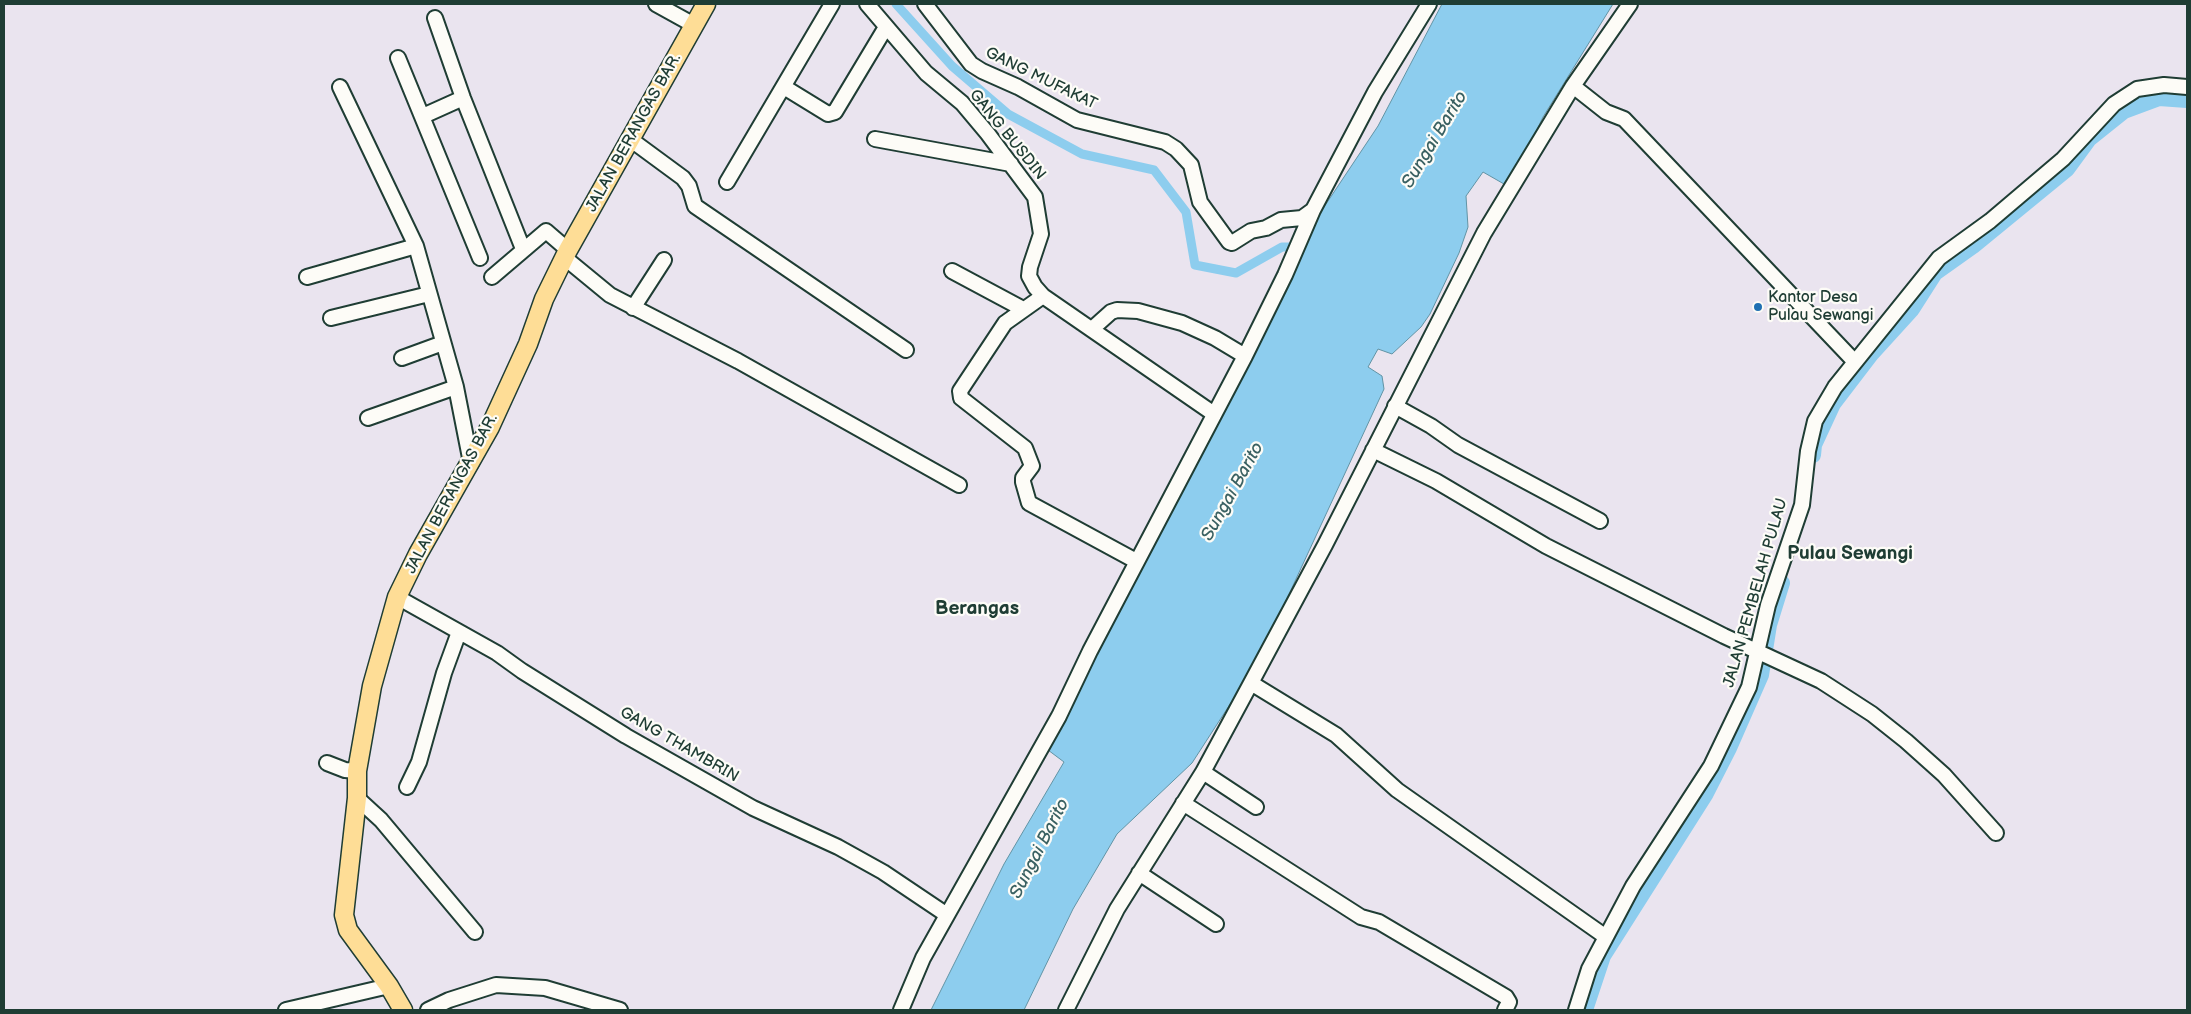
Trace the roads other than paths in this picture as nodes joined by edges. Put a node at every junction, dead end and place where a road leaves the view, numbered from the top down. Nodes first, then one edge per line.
1 (656, 4) edge
2 (706, 4) edge
3 (832, 4) edge
4 (867, 4) edge
5 (925, 4) edge
6 (1429, 4) edge
7 (1630, 4) edge
8 (435, 18) dead end
9 (694, 25) junction
10 (886, 27) junction
11 (398, 58) dead end
12 (1573, 86) junction
13 (340, 87) dead end
14 (784, 87) junction
15 (2187, 87) edge
16 (463, 98) junction
17 (423, 116) junction
18 (875, 139) dead end
19 (630, 140) junction
20 (1011, 164) junction
21 (727, 182) dead end
22 (1312, 213) junction
23 (416, 246) junction
24 (523, 249) junction
25 (567, 254) junction
26 (480, 258) dead end
27 (664, 260) dead end
28 (952, 271) dead end
29 (307, 276) dead end
30 (492, 277) dead end
31 (429, 294) junction
32 (1043, 296) junction
33 (633, 308) junction
34 (1023, 309) junction
35 (331, 318) dead end
36 (1092, 330) junction
37 (443, 343) junction
38 (906, 350) dead end
39 (1245, 356) junction
40 (402, 358) dead end
41 (1855, 362) junction
42 (456, 387) junction
43 (1396, 406) junction
44 (1214, 414) junction
45 (368, 418) dead end
46 (1373, 450) junction
47 (471, 462) junction
48 (959, 485) dead end
49 (1600, 521) dead end
50 (1136, 561) junction
51 (397, 597) junction
52 (459, 632) junction
53 (1764, 655) junction
54 (1251, 683) junction
55 (328, 763) dead end
56 (357, 771) junction
57 (1203, 772) junction
58 (407, 788) dead end
59 (357, 798) junction
60 (1183, 803) junction
61 (1256, 807) dead end
62 (1996, 833) dead end
63 (1139, 873) junction
64 (947, 915) junction
65 (1216, 924) dead end
66 (475, 932) dead end
67 (1606, 937) junction
68 (389, 986) junction
69 (286, 1010) edge
70 (403, 1010) edge
71 (428, 1010) edge
72 (620, 1010) edge
73 (901, 1010) edge
74 (1066, 1010) edge
75 (1505, 1010) edge
76 (1576, 1010) edge

1 - 9 street
2 - 9 main road, JALAN BERANGAS BAR.
3 - 14 street
4 - 10 street, GANG BUSDIN
5 - 22 street, GANG MUFAKAT
6 - 22 street
7 - 12 street
8 - 16 street
9 - 19 main road, JALAN BERANGAS BAR.
10 - 14 street
10 - 20 street, GANG BUSDIN
11 - 17 street
12 - 41 street
12 - 43 street
13 - 23 street
14 - 21 street
15 - 41 street, JALAN PEMBELAH PULAU
16 - 17 street
16 - 24 street
17 - 26 street
18 - 20 street
19 - 25 main road, JALAN BERANGAS BAR.
19 - 38 street
20 - 32 street, GANG BUSDIN
22 - 39 street
23 - 29 street
23 - 31 street
24 - 25 street
24 - 30 street
25 - 33 street
25 - 47 main road, JALAN BERANGAS BAR.
27 - 33 street
28 - 34 street
31 - 35 street
31 - 37 street
32 - 34 street
32 - 36 street, GANG BUSDIN
33 - 48 street
34 - 50 street
36 - 39 street
36 - 44 street, GANG BUSDIN
37 - 40 street
37 - 42 street
39 - 44 street
41 - 53 street, JALAN PEMBELAH PULAU
42 - 45 street
42 - 47 street
43 - 46 street
43 - 49 street
44 - 50 street
46 - 53 street
46 - 54 street
47 - 51 main road, JALAN BERANGAS BAR.
50 - 64 street
51 - 52 street, GANG THAMBRIN
51 - 56 main road, JALAN BERANGAS BAR.
52 - 58 street
52 - 64 street, GANG THAMBRIN
53 - 62 street
53 - 67 street, JALAN PEMBELAH PULAU
54 - 57 street
54 - 67 street
55 - 56 street
56 - 59 main road, JALAN BERANGAS BAR.
57 - 60 street
57 - 61 street
59 - 66 street
59 - 68 main road, JALAN BERANGAS BAR.
60 - 63 street
60 - 75 street
63 - 65 street
63 - 74 street
64 - 73 street
67 - 76 street, JALAN PEMBELAH PULAU
68 - 69 street
68 - 70 main road, JALAN BERANGAS BAR.
71 - 72 street

